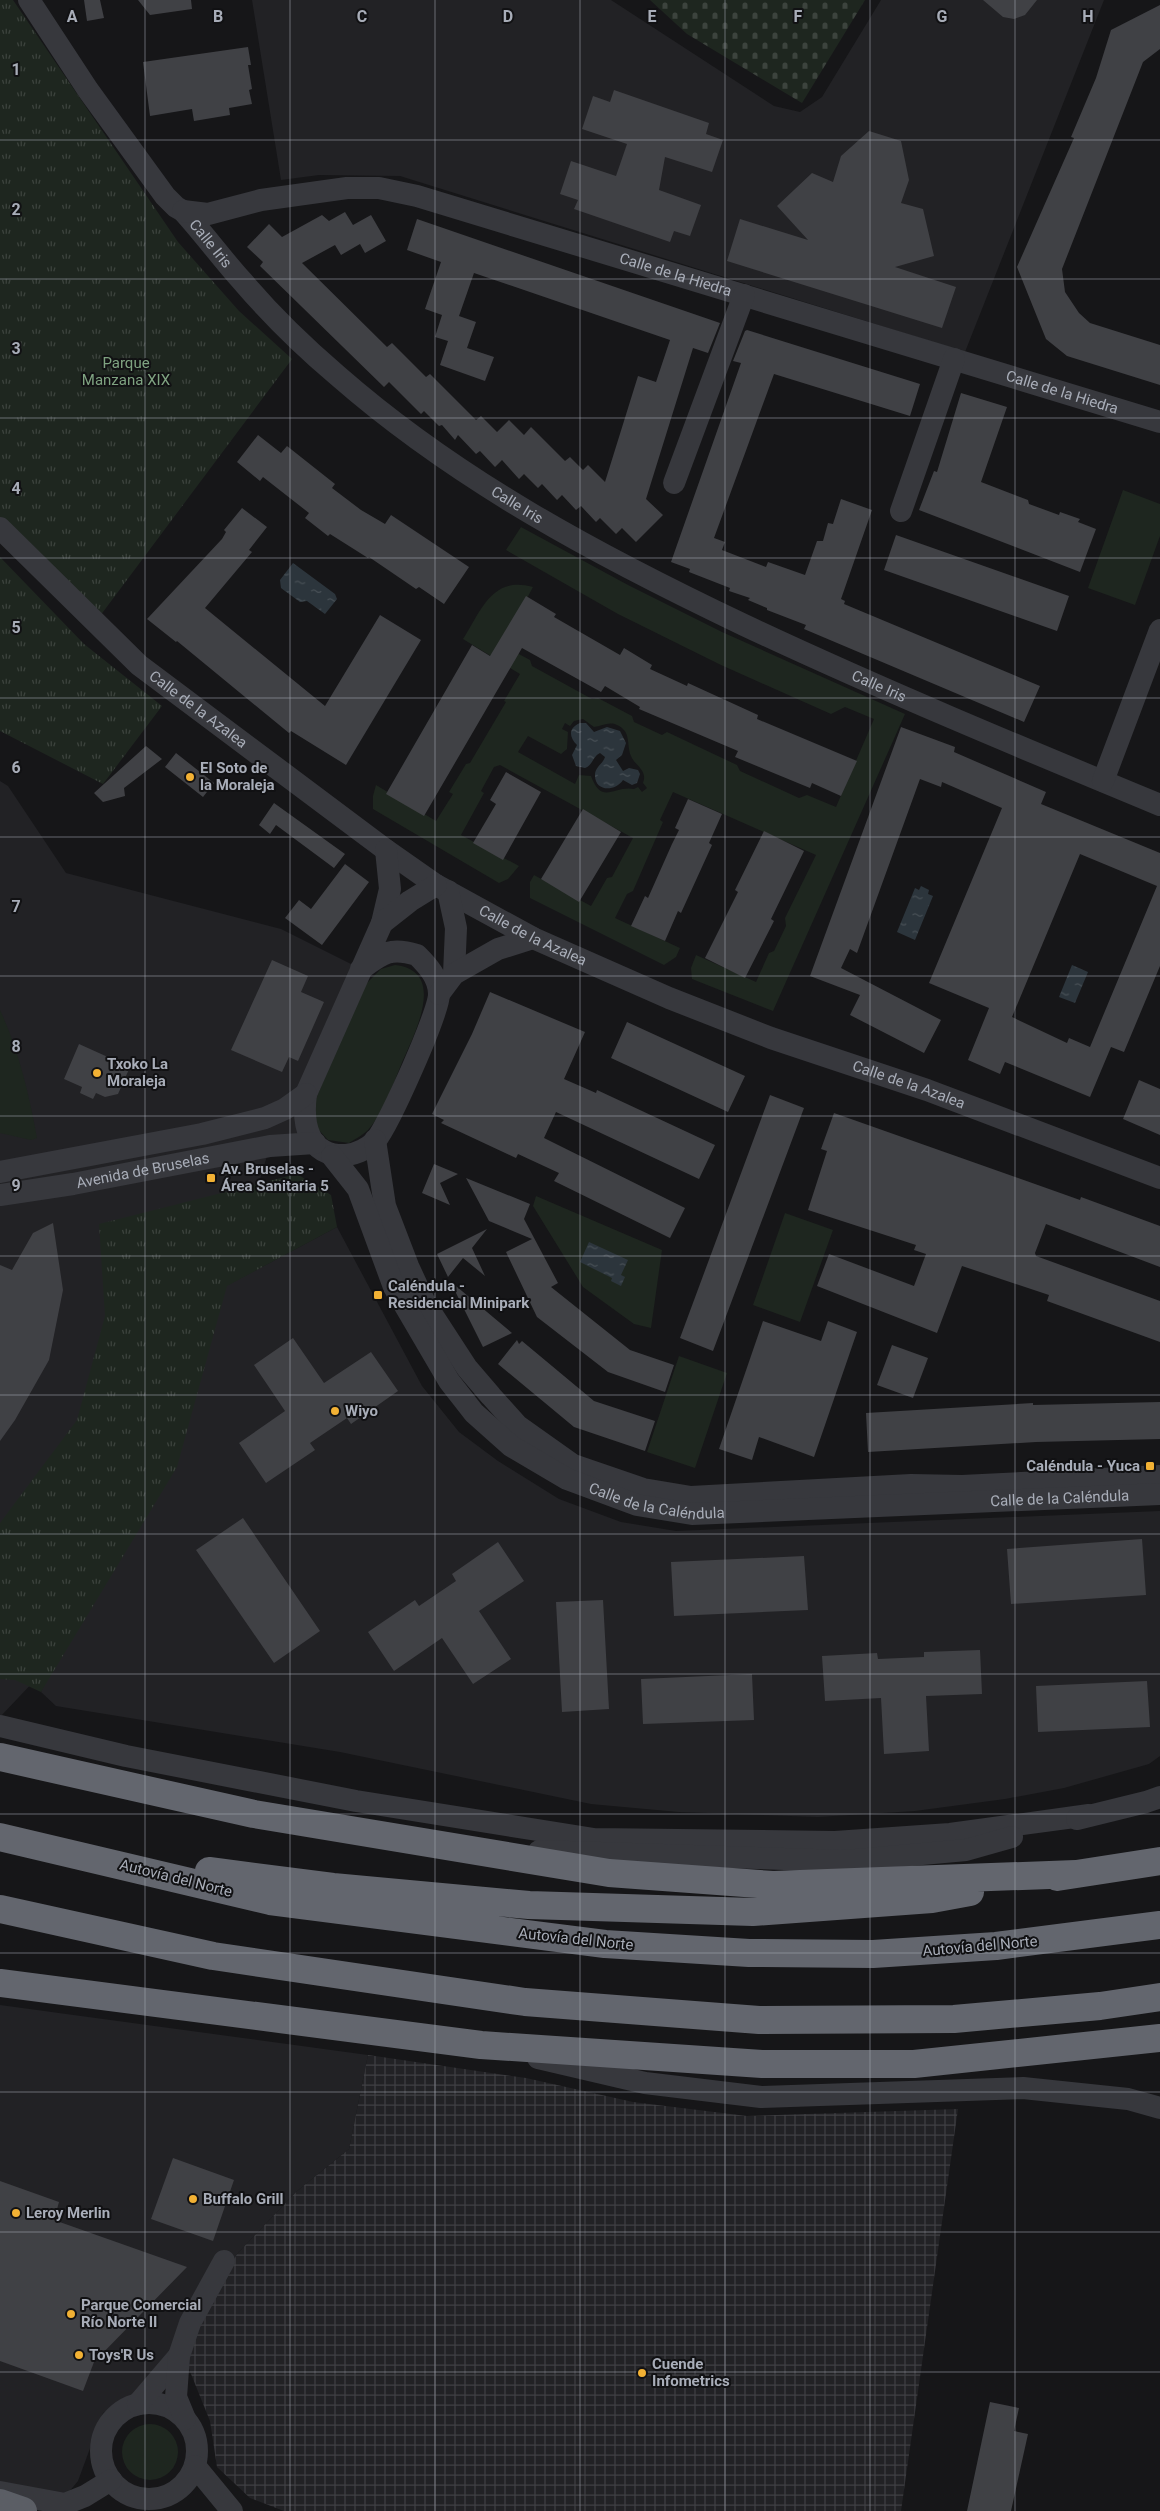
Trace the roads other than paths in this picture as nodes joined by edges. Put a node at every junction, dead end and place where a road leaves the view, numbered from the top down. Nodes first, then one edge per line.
1 (29, 0) edge
2 (234, 208) junction
3 (184, 211) junction
4 (224, 260) junction
5 (744, 295) junction
6 (954, 359) junction
7 (1160, 422) edge
8 (674, 483) dead end
9 (901, 511) dead end
10 (0, 528) edge
11 (1160, 630) edge
12 (1103, 781) junction
13 (1160, 805) edge
14 (386, 850) junction
15 (442, 888) junction
16 (382, 923) junction
17 (533, 938) junction
18 (361, 969) junction
19 (454, 974) junction
20 (439, 994) junction
21 (306, 1094) junction
22 (375, 1140) junction
23 (323, 1149) junction
24 (0, 1172) edge
25 (1160, 1178) edge
26 (0, 1195) edge
27 (1160, 1476) edge
28 (1160, 1494) edge
29 (0, 1726) edge
30 (0, 1757) edge
31 (1160, 1797) edge
32 (1089, 1815) junction
33 (0, 1837) edge
34 (468, 1848) junction
35 (1160, 1861) edge
36 (125, 1865) junction
37 (1076, 1874) junction
38 (0, 1909) edge
39 (1160, 1925) edge
40 (0, 1983) edge
41 (1160, 1997) edge
42 (1160, 2038) edge
43 (481, 2045) junction
44 (1160, 2108) edge
45 (224, 2261) dead end
46 (179, 2356) junction
47 (138, 2404) junction
48 (185, 2419) junction
49 (195, 2466) junction
50 (110, 2480) junction
51 (0, 2492) edge
52 (0, 2503) edge
53 (23, 2511) edge
54 (232, 2511) edge

1 - 3 street, Calle Iris
2 - 3 street, Calle de la Hiedra
2 - 4 street
2 - 5 street, Calle de la Hiedra
3 - 4 street, Calle Iris
4 - 12 street, Calle Iris
5 - 6 street, Calle de la Hiedra
5 - 8 street
6 - 7 street, Calle de la Hiedra
6 - 9 street
10 - 14 street, Calle de la Azalea
11 - 12 street
12 - 13 street, Calle Iris
14 - 15 street, Calle de la Azalea
14 - 16 street
15 - 16 street
15 - 17 street, Calle de la Azalea
15 - 19 street
16 - 18 street
17 - 19 street
17 - 25 street, Calle de la Azalea
18 - 20 street
18 - 21 street
19 - 20 street
20 - 22 street
21 - 23 street, Calle de la Caléndula
21 - 24 street, Avenida de Bruselas
22 - 23 street, Avenida de Bruselas
22 - 27 street, Calle de la Caléndula
23 - 26 street, Avenida de Bruselas
23 - 28 street, Calle de la Caléndula
29 - 32 street
30 - 34 highway
31 - 32 street
32 - 34 street
33 - 36 highway, Autovía del Norte
34 - 37 highway
35 - 37 highway
36 - 37 highway
36 - 39 highway, Autovía del Norte
38 - 41 highway
40 - 43 highway
42 - 43 highway
43 - 44 street
45 - 46 street
46 - 47 street
46 - 48 street
47 - 48 street
47 - 50 street
48 - 49 street
49 - 50 street
49 - 54 street
50 - 51 street
52 - 53 highway

